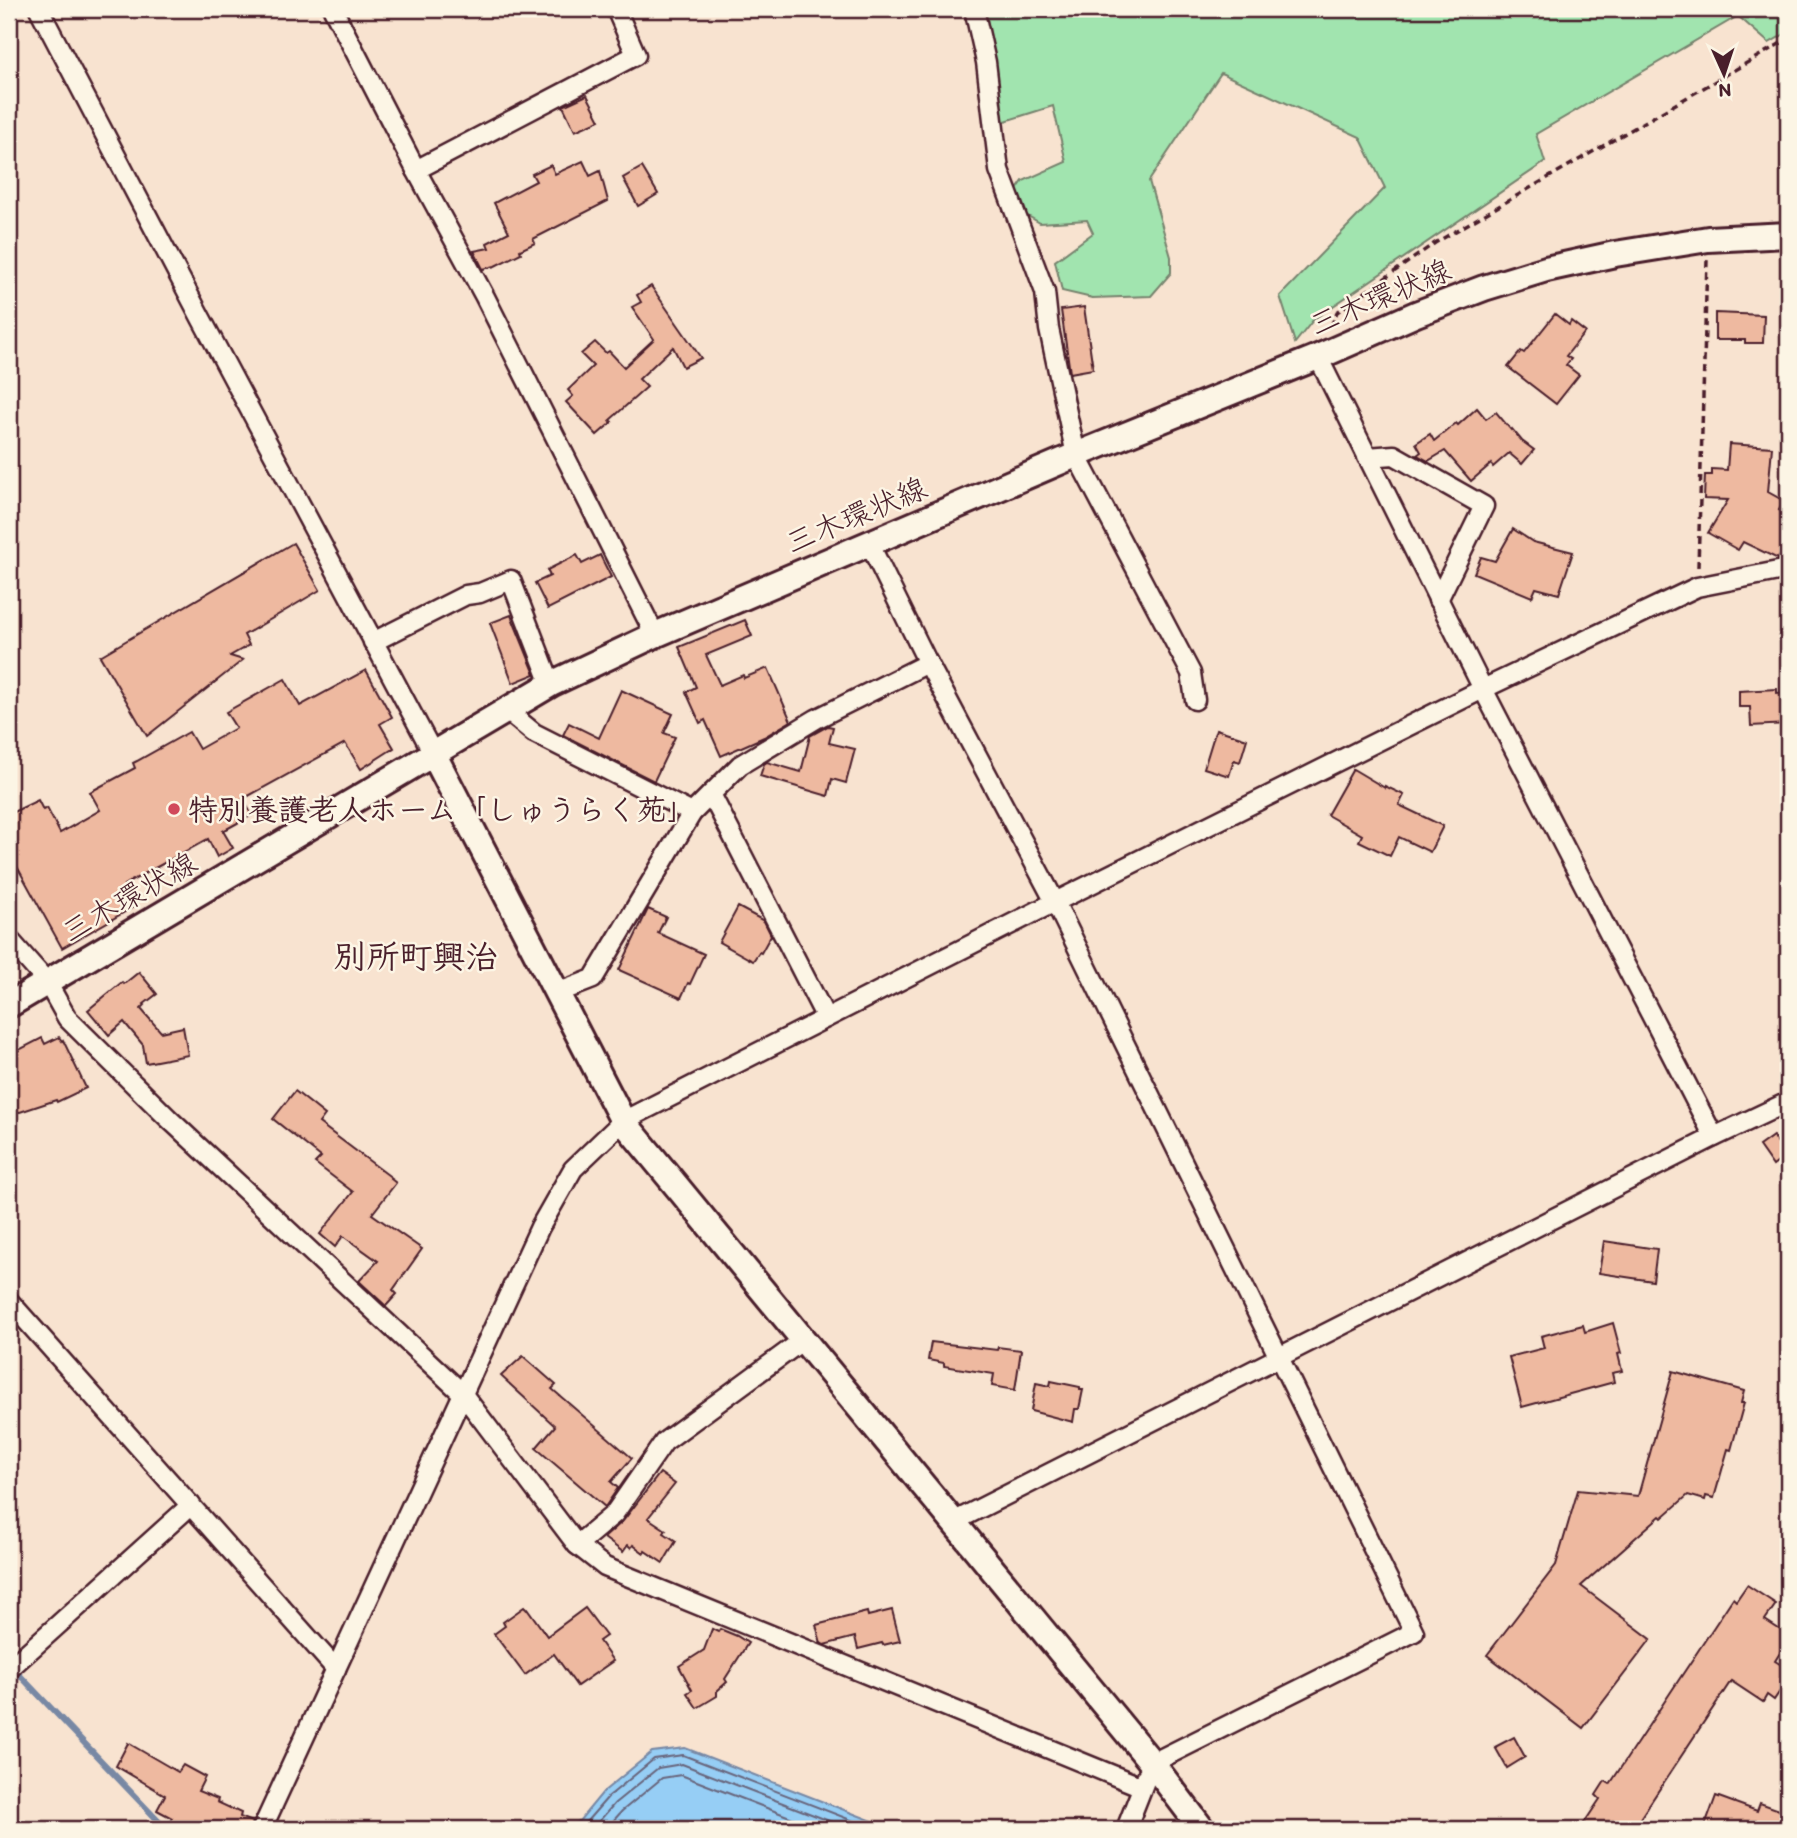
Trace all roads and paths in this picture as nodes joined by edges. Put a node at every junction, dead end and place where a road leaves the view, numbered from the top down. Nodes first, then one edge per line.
1 (39, 9) edge
2 (333, 9) edge
3 (616, 9) edge
4 (974, 9) edge
5 (1788, 39) edge
6 (416, 170) junction
7 (1788, 235) edge
8 (1708, 239) junction
9 (1318, 357) junction
10 (1076, 454) junction
11 (1367, 457) junction
12 (869, 543) junction
13 (1788, 569) edge
14 (1697, 587) junction
15 (1438, 600) junction
16 (655, 635) junction
17 (373, 642) junction
18 (928, 663) junction
19 (551, 684) junction
20 (1483, 689) junction
21 (1195, 700) dead end
22 (506, 710) junction
23 (434, 755) junction
24 (711, 794) junction
25 (692, 813) junction
26 (1055, 902) junction
27 (9, 939) edge
28 (47, 982) junction
29 (557, 993) junction
30 (9, 1005) edge
31 (826, 1018) junction
32 (1788, 1102) edge
33 (624, 1121) junction
34 (1714, 1138) junction
35 (9, 1301) edge
36 (803, 1340) junction
37 (1279, 1357) junction
38 (462, 1393) junction
39 (191, 1505) junction
40 (953, 1522) junction
41 (577, 1545) junction
42 (336, 1669) junction
43 (9, 1670) edge
44 (1152, 1763) junction
45 (1142, 1787) junction
46 (262, 1829) edge
47 (1126, 1829) edge
48 (1202, 1829) edge

1 - 17 street
2 - 6 street
3 - 6 street
4 - 10 street
5 - 9 path
6 - 16 street
7 - 8 main road, 三木環状線
8 - 9 main road, 三木環状線
8 - 14 path
9 - 10 main road, 三木環状線
9 - 11 street
10 - 12 main road, 三木環状線
10 - 21 street
11 - 15 street
11 - 15 street
12 - 16 main road, 三木環状線
12 - 18 street
13 - 14 street
14 - 20 street
15 - 20 street
16 - 19 main road, 三木環状線
17 - 19 street
17 - 23 street
18 - 24 street
18 - 26 street
19 - 22 main road, 三木環状線
20 - 26 street
20 - 34 street
22 - 23 main road, 三木環状線
22 - 25 street
23 - 28 main road, 三木環状線
23 - 29 main road
24 - 25 street
24 - 31 street
25 - 29 street
26 - 31 street
26 - 37 street
27 - 28 street
28 - 30 main road, 三木環状線
28 - 38 street
29 - 33 main road
31 - 33 street
32 - 34 street
33 - 36 main road
33 - 38 street
34 - 37 street
35 - 39 street
36 - 40 main road
36 - 41 street
37 - 40 street
37 - 44 street
38 - 41 street
38 - 42 street
39 - 42 street
39 - 43 street
40 - 44 main road
41 - 45 street
42 - 46 street
44 - 45 street
44 - 48 main road
45 - 47 street

